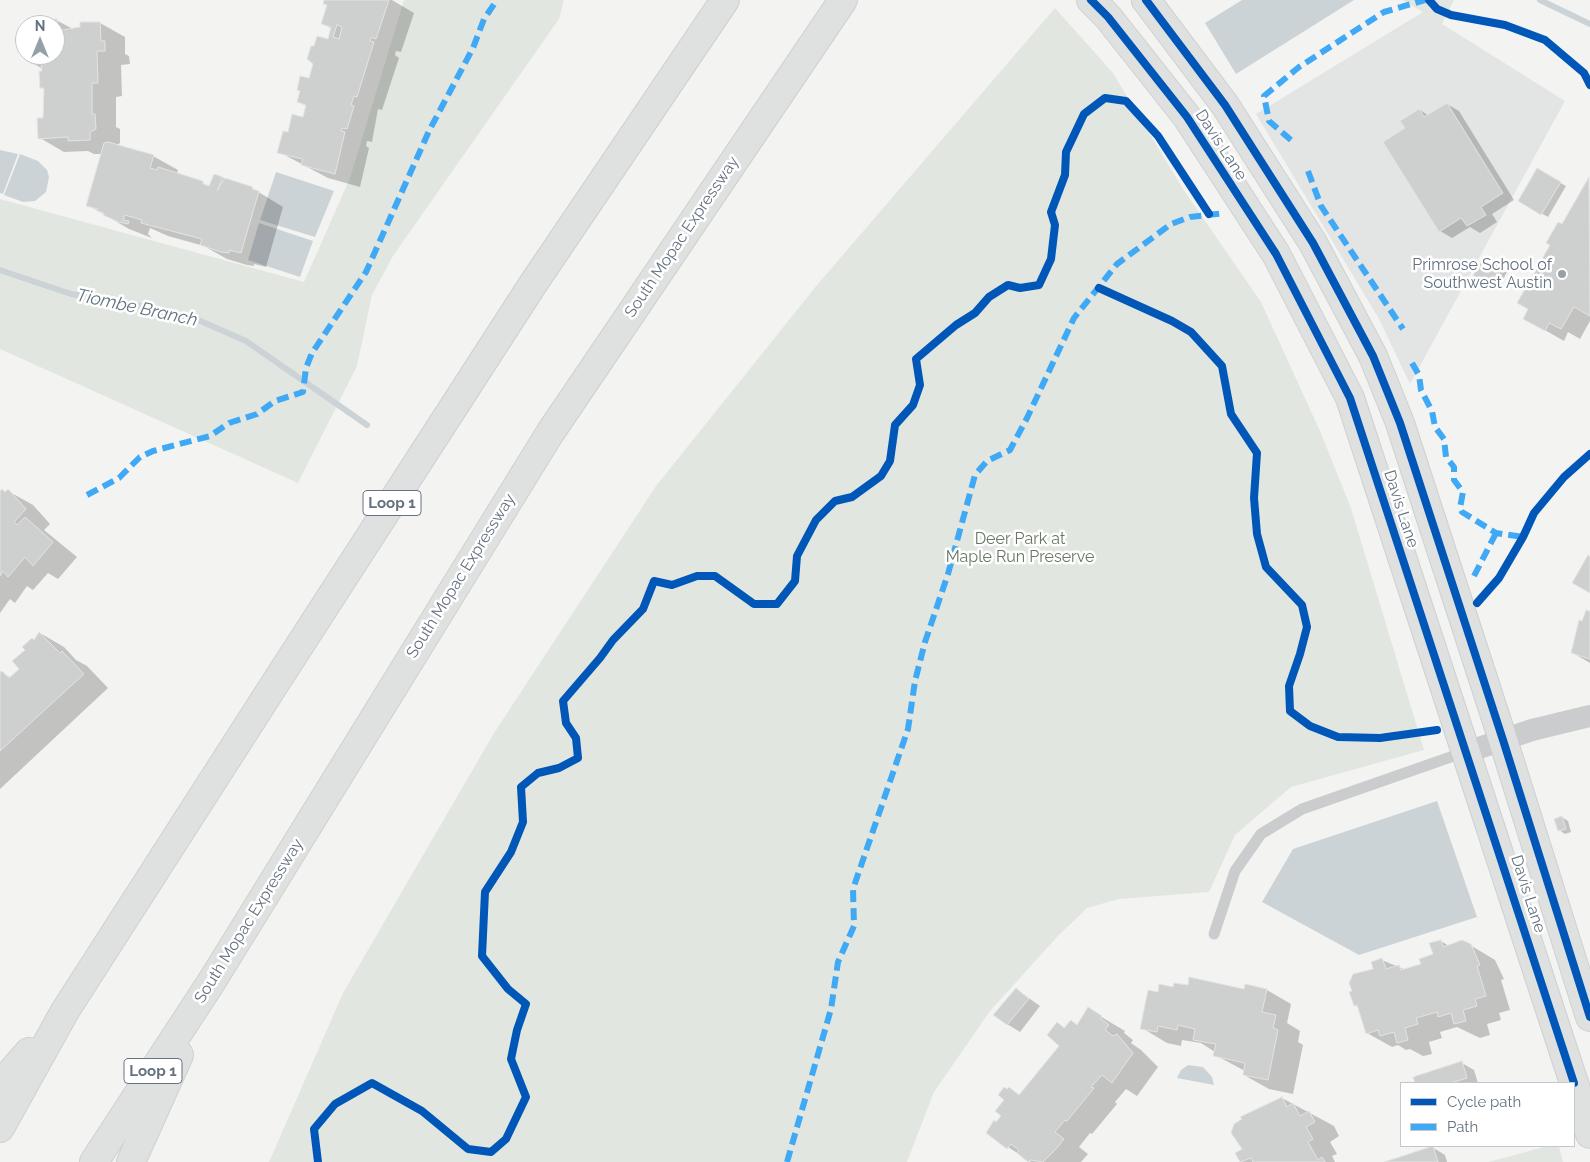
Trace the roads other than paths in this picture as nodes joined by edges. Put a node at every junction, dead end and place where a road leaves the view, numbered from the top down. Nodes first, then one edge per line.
1 (725, 0) edge
2 (843, 0) edge
3 (1091, 0) edge
4 (1147, 1) edge
5 (1373, 356) junction
6 (1338, 372) junction
7 (1590, 716) edge
8 (1503, 740) junction
9 (1467, 752) junction
10 (1214, 934) dead end
11 (212, 981) junction
12 (65, 1011) junction
13 (1590, 1016) edge
14 (1574, 1082) edge
15 (0, 1085) edge
16 (1575, 1086) edge
17 (0, 1128) edge
18 (1590, 1134) edge
19 (94, 1162) edge
20 (131, 1162) edge

1 - 12 main road, Loop 1
2 - 11 main road, South Mopac Expressway / Loop 1
3 - 6 main road, Davis Lane
4 - 5 main road, Davis Lane
5 - 6 main road
5 - 8 main road, Davis Lane
6 - 9 main road, Davis Lane
7 - 8 street
8 - 9 street
8 - 13 main road, Davis Lane
9 - 10 lane
9 - 14 main road, Davis Lane
11 - 19 main road, South Mopac Expressway / Loop 1
11 - 20 main road
12 - 15 main road
12 - 17 main road, Loop 1
16 - 18 main road, Davis Lane

